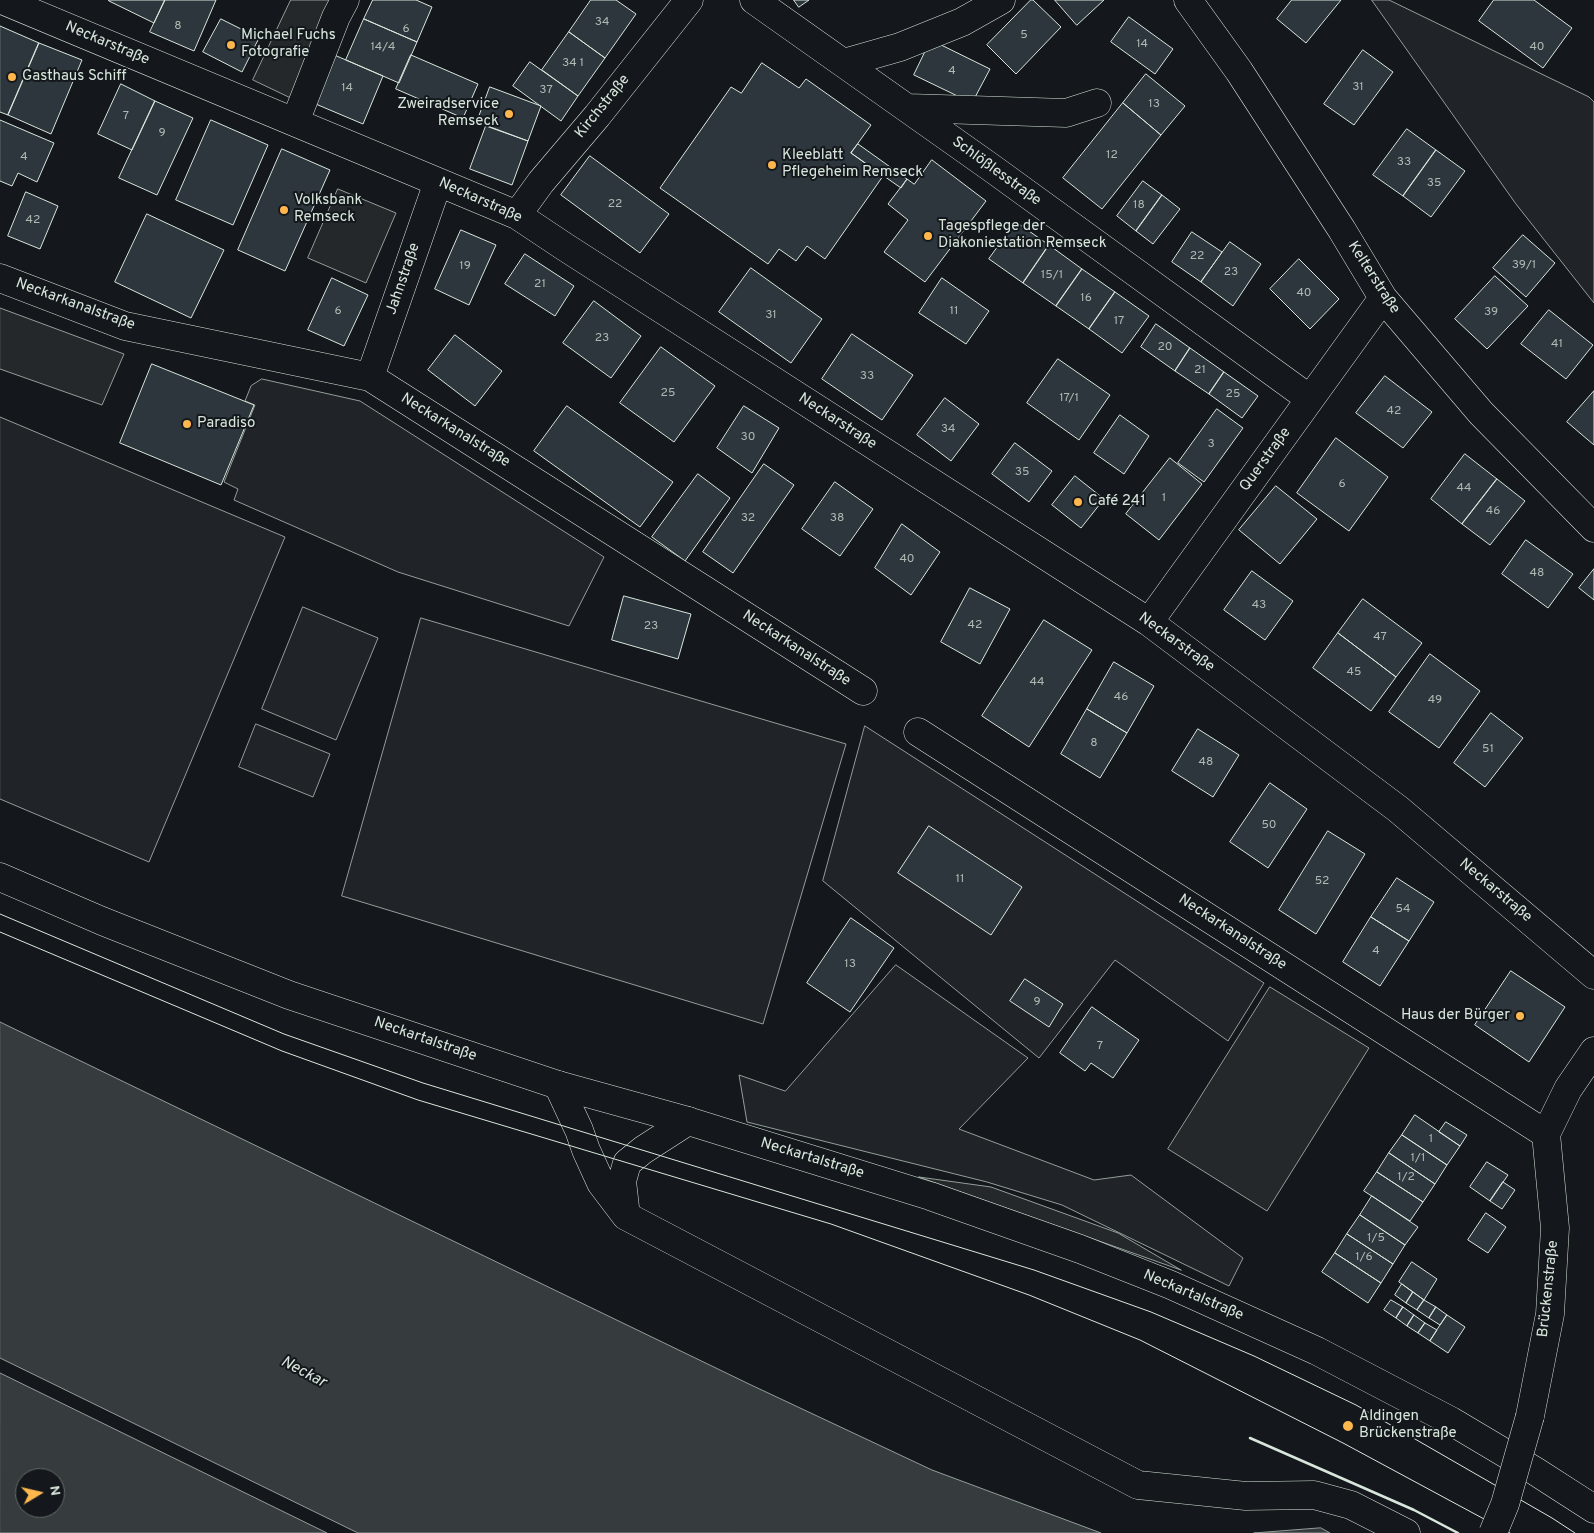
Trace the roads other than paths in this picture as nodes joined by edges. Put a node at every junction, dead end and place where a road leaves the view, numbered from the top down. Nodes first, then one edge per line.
1 (2, 0) edge
2 (345, 0) edge
3 (688, 0) edge
4 (754, 0) edge
5 (1001, 0) edge
6 (1188, 0) edge
7 (844, 63) junction
8 (1097, 103) dead end
9 (908, 108) junction
10 (294, 122) junction
11 (438, 182) junction
12 (517, 214) junction
13 (0, 278) edge
14 (1383, 298) junction
15 (370, 377) junction
16 (1310, 399) junction
17 (1594, 528) edge
18 (1149, 622) junction
19 (863, 692) dead end
20 (918, 732) dead end
21 (0, 877) edge
22 (1594, 975) edge
23 (1594, 1051) edge
24 (558, 1085) junction
25 (688, 1121) junction
26 (1546, 1134) junction
27 (626, 1216) junction
28 (1594, 1509) edge
29 (1406, 1533) edge
30 (1493, 1533) edge

1 - 10 street, Neckarstraße
2 - 10 street
3 - 12 street, Kirchstraße
4 - 7 street, Schlößlesstraße
5 - 7 street
6 - 14 street, Kelterstraße
7 - 9 street, Schlößlesstraße
8 - 9 street
9 - 16 street, Schlößlesstraße
10 - 11 street, Neckarstraße
11 - 12 street, Neckarstraße
11 - 15 street, Jahnstraße
12 - 18 street, Neckarstraße
13 - 15 street, Neckarkanalstraße
14 - 16 street, Querstraße
14 - 17 street, Kelterstraße
15 - 19 street, Neckarkanalstraße
16 - 18 street, Querstraße
18 - 22 street, Neckarstraße
20 - 26 street, Neckarkanalstraße
21 - 24 street, Neckartalstraße
23 - 26 street
24 - 25 street, Neckartalstraße
24 - 27 street
25 - 27 street
25 - 28 street, Neckartalstraße
26 - 30 street, Brückenstraße, bridge
27 - 29 street

